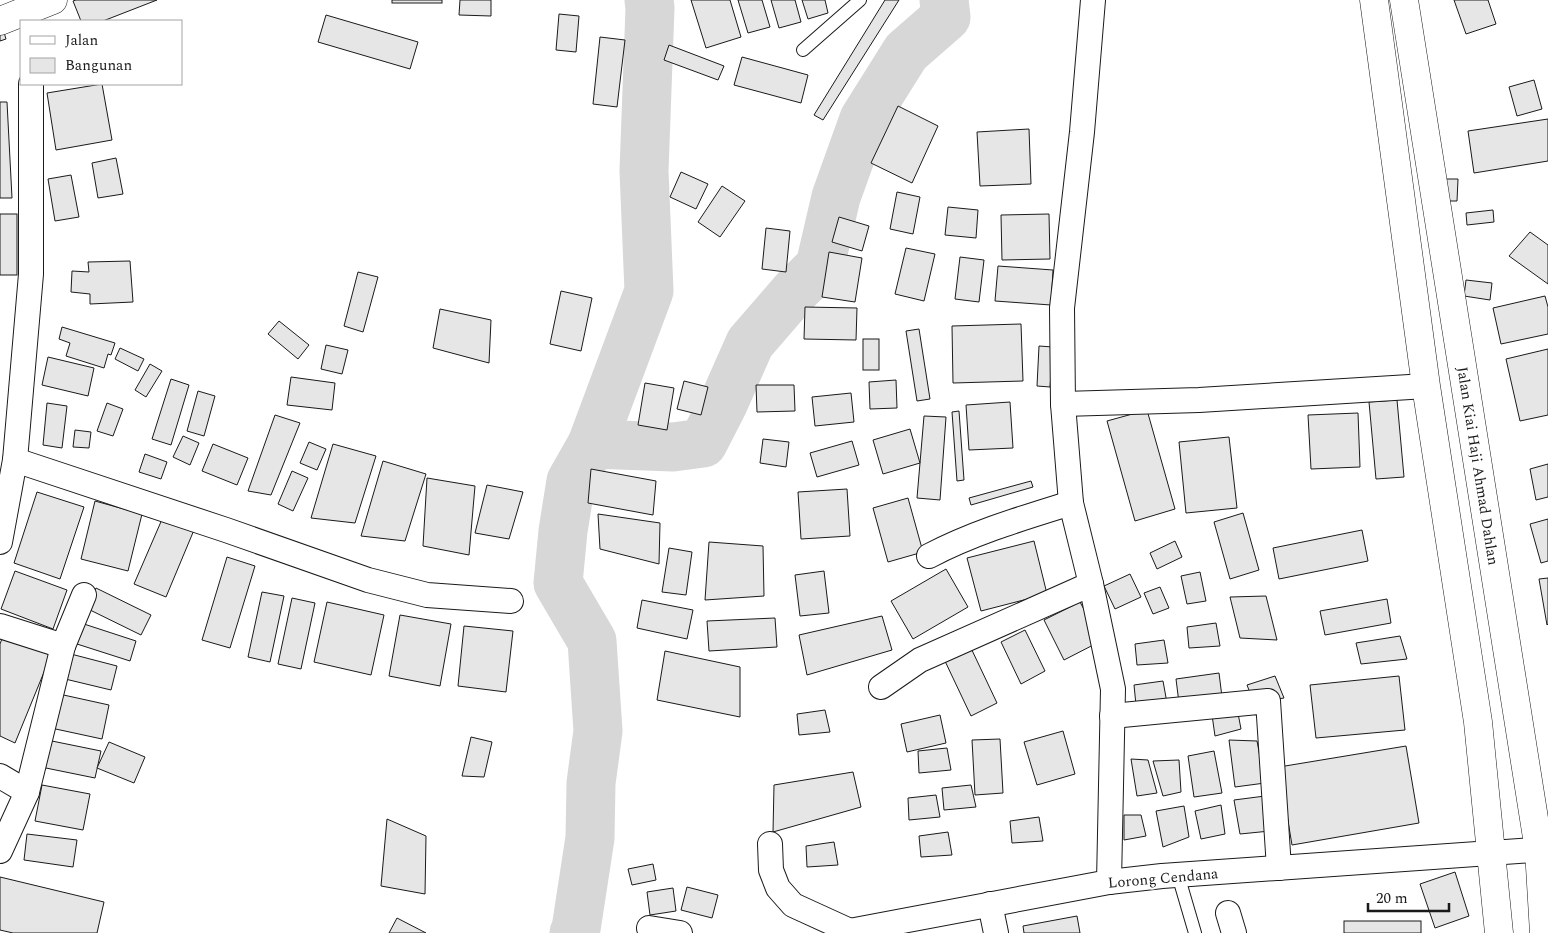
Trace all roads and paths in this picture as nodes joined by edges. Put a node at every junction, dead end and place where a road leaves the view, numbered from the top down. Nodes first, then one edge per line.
1 (860, 0) edge
2 (1093, 0) edge
3 (1374, 0) edge
4 (1404, 0) edge
5 (37, 7) edge
6 (0, 21) edge
7 (803, 50) dead end
8 (31, 85) edge
9 (1426, 386) junction
10 (1063, 404) junction
11 (15, 460) junction
12 (1072, 503) junction
13 (0, 542) edge
14 (929, 556) dead end
15 (1091, 584) junction
16 (84, 594) dead end
17 (511, 601) dead end
18 (0, 626) edge
19 (63, 646) junction
20 (881, 687) dead end
21 (1112, 716) junction
22 (0, 776) edge
23 (27, 792) junction
24 (770, 844) dead end
25 (1544, 849) edge
26 (0, 851) edge
27 (1491, 852) junction
28 (1279, 868) junction
29 (1178, 876) junction
30 (1109, 882) junction
31 (990, 904) junction
32 (650, 928) dead end
33 (844, 932) edge
34 (680, 933) edge
35 (996, 933) edge
36 (1195, 933) edge
37 (1498, 933) edge
38 (1544, 933) edge

1 - 7 lane
2 - 10 street
3 - 9 main road
4 - 25 main road, Jalan Kiai Haji Ahmad Dahlan
5 - 6 main road
8 - 11 street
9 - 10 street
9 - 27 main road
10 - 12 street
11 - 13 street
11 - 17 street
12 - 14 street
12 - 15 street
15 - 20 street
15 - 21 street
16 - 19 street
18 - 19 street
19 - 23 street
21 - 28 street
21 - 30 street
22 - 23 street
23 - 26 street
24 - 33 street
25 - 27 street, Lorong Cendana
25 - 38 main road, Jalan Kiai Haji Ahmad Dahlan
27 - 28 street, Lorong Cendana
27 - 37 main road
28 - 29 street, Lorong Cendana
29 - 30 street, Lorong Cendana
29 - 36 lane
30 - 31 street, Lorong Cendana
31 - 33 street, Lorong Cendana
31 - 35 street
32 - 34 street

